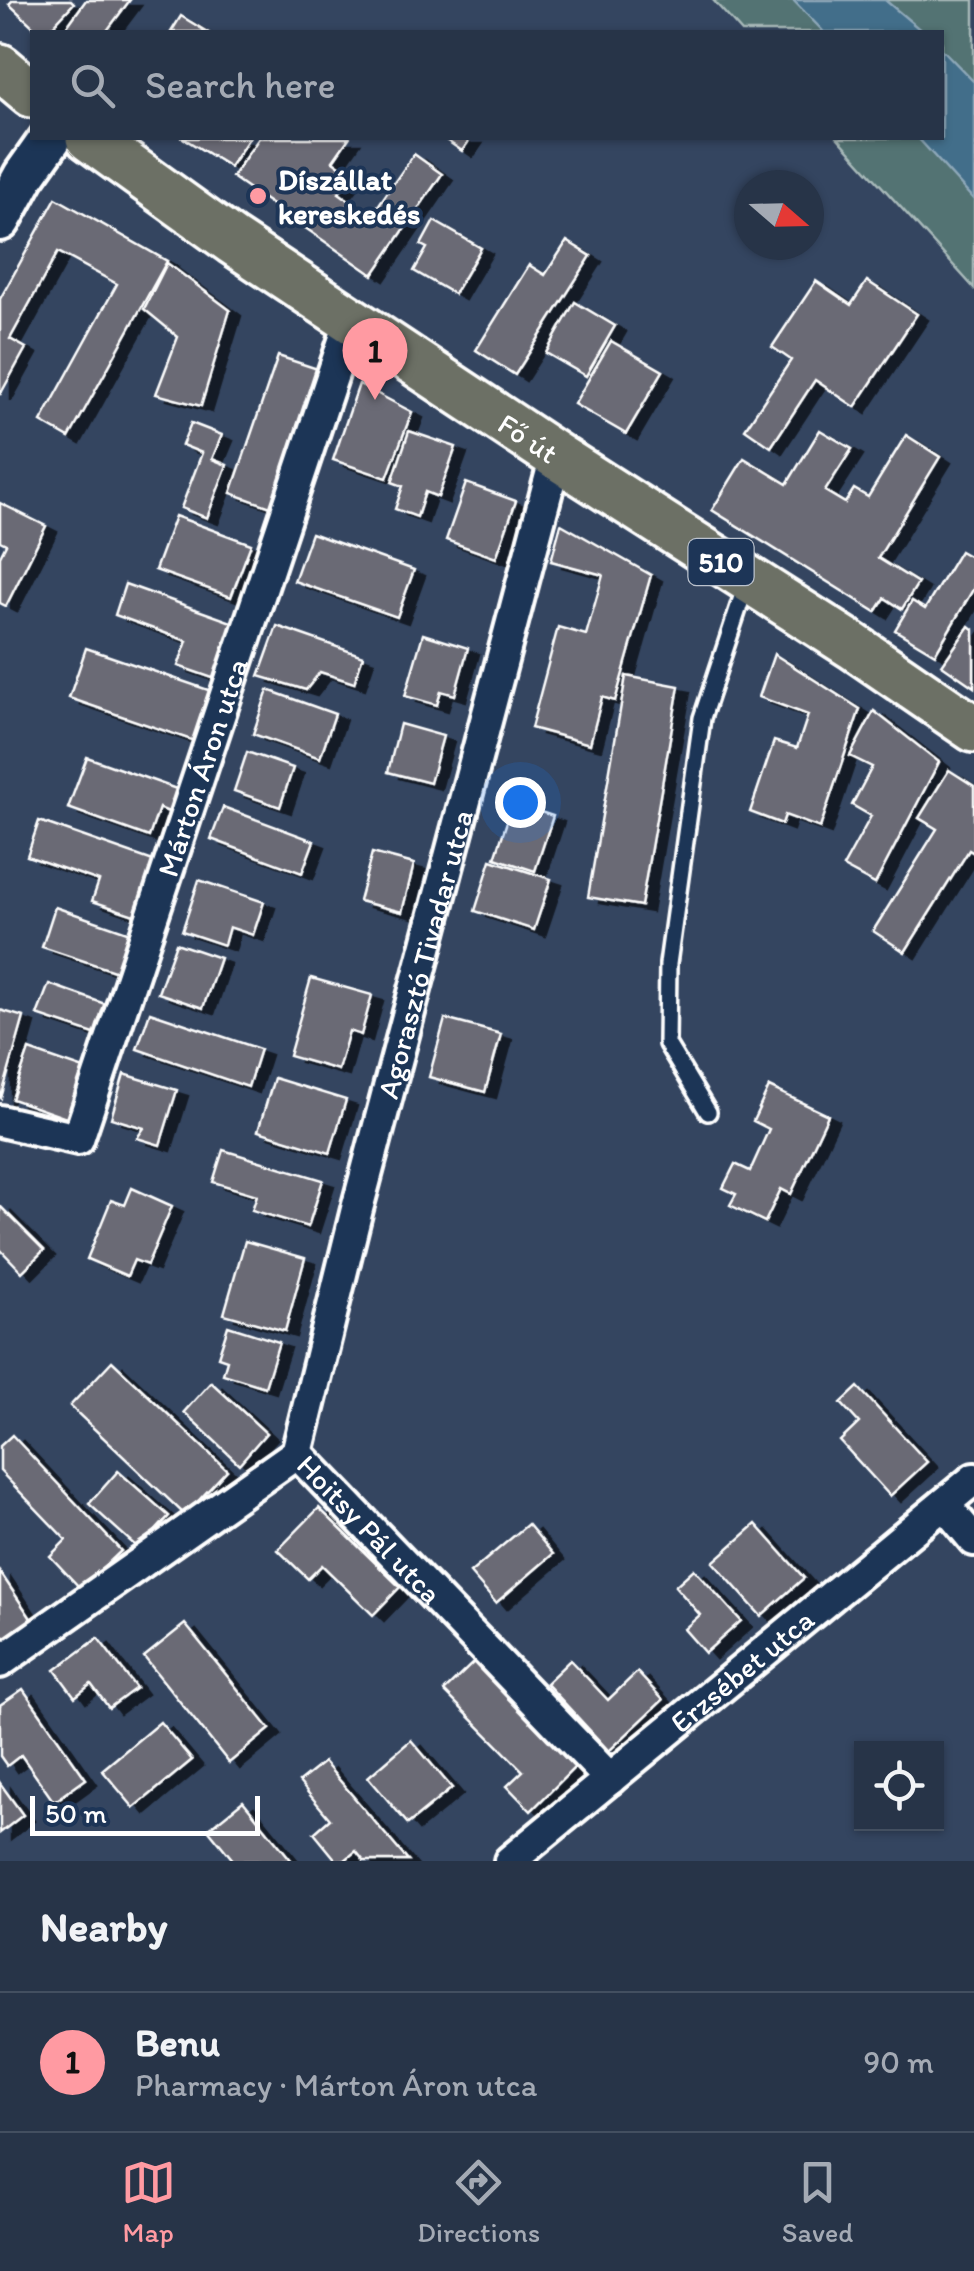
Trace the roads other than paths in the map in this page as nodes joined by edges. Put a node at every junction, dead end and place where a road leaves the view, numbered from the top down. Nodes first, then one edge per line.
1 (0, 67) edge
2 (30, 92) edge
3 (50, 140) edge
4 (92, 140) edge
5 (0, 220) edge
6 (351, 320) junction
7 (556, 456) junction
8 (748, 579) junction
9 (974, 730) edge
10 (708, 1112) dead end
11 (0, 1121) edge
12 (297, 1453) junction
13 (974, 1479) edge
14 (944, 1504) junction
15 (974, 1540) edge
16 (0, 1662) edge
17 (610, 1778) junction
18 (510, 1861) edge

1 - 2 main road
3 - 5 main road
4 - 6 main road, Fő út / 510
6 - 7 main road, Fő út / 510
6 - 11 street, Márton Áron utca
7 - 8 main road, Fő út / 510
7 - 12 street, Agorasztó Tivadar utca
8 - 9 main road, Fő út / 510
8 - 10 lane
12 - 16 street, Hoitsy Pál utca
12 - 17 street, Hoitsy Pál utca
13 - 14 street, Erzsébet utca
14 - 15 street
14 - 17 street, Erzsébet utca
17 - 18 street, Erzsébet utca

